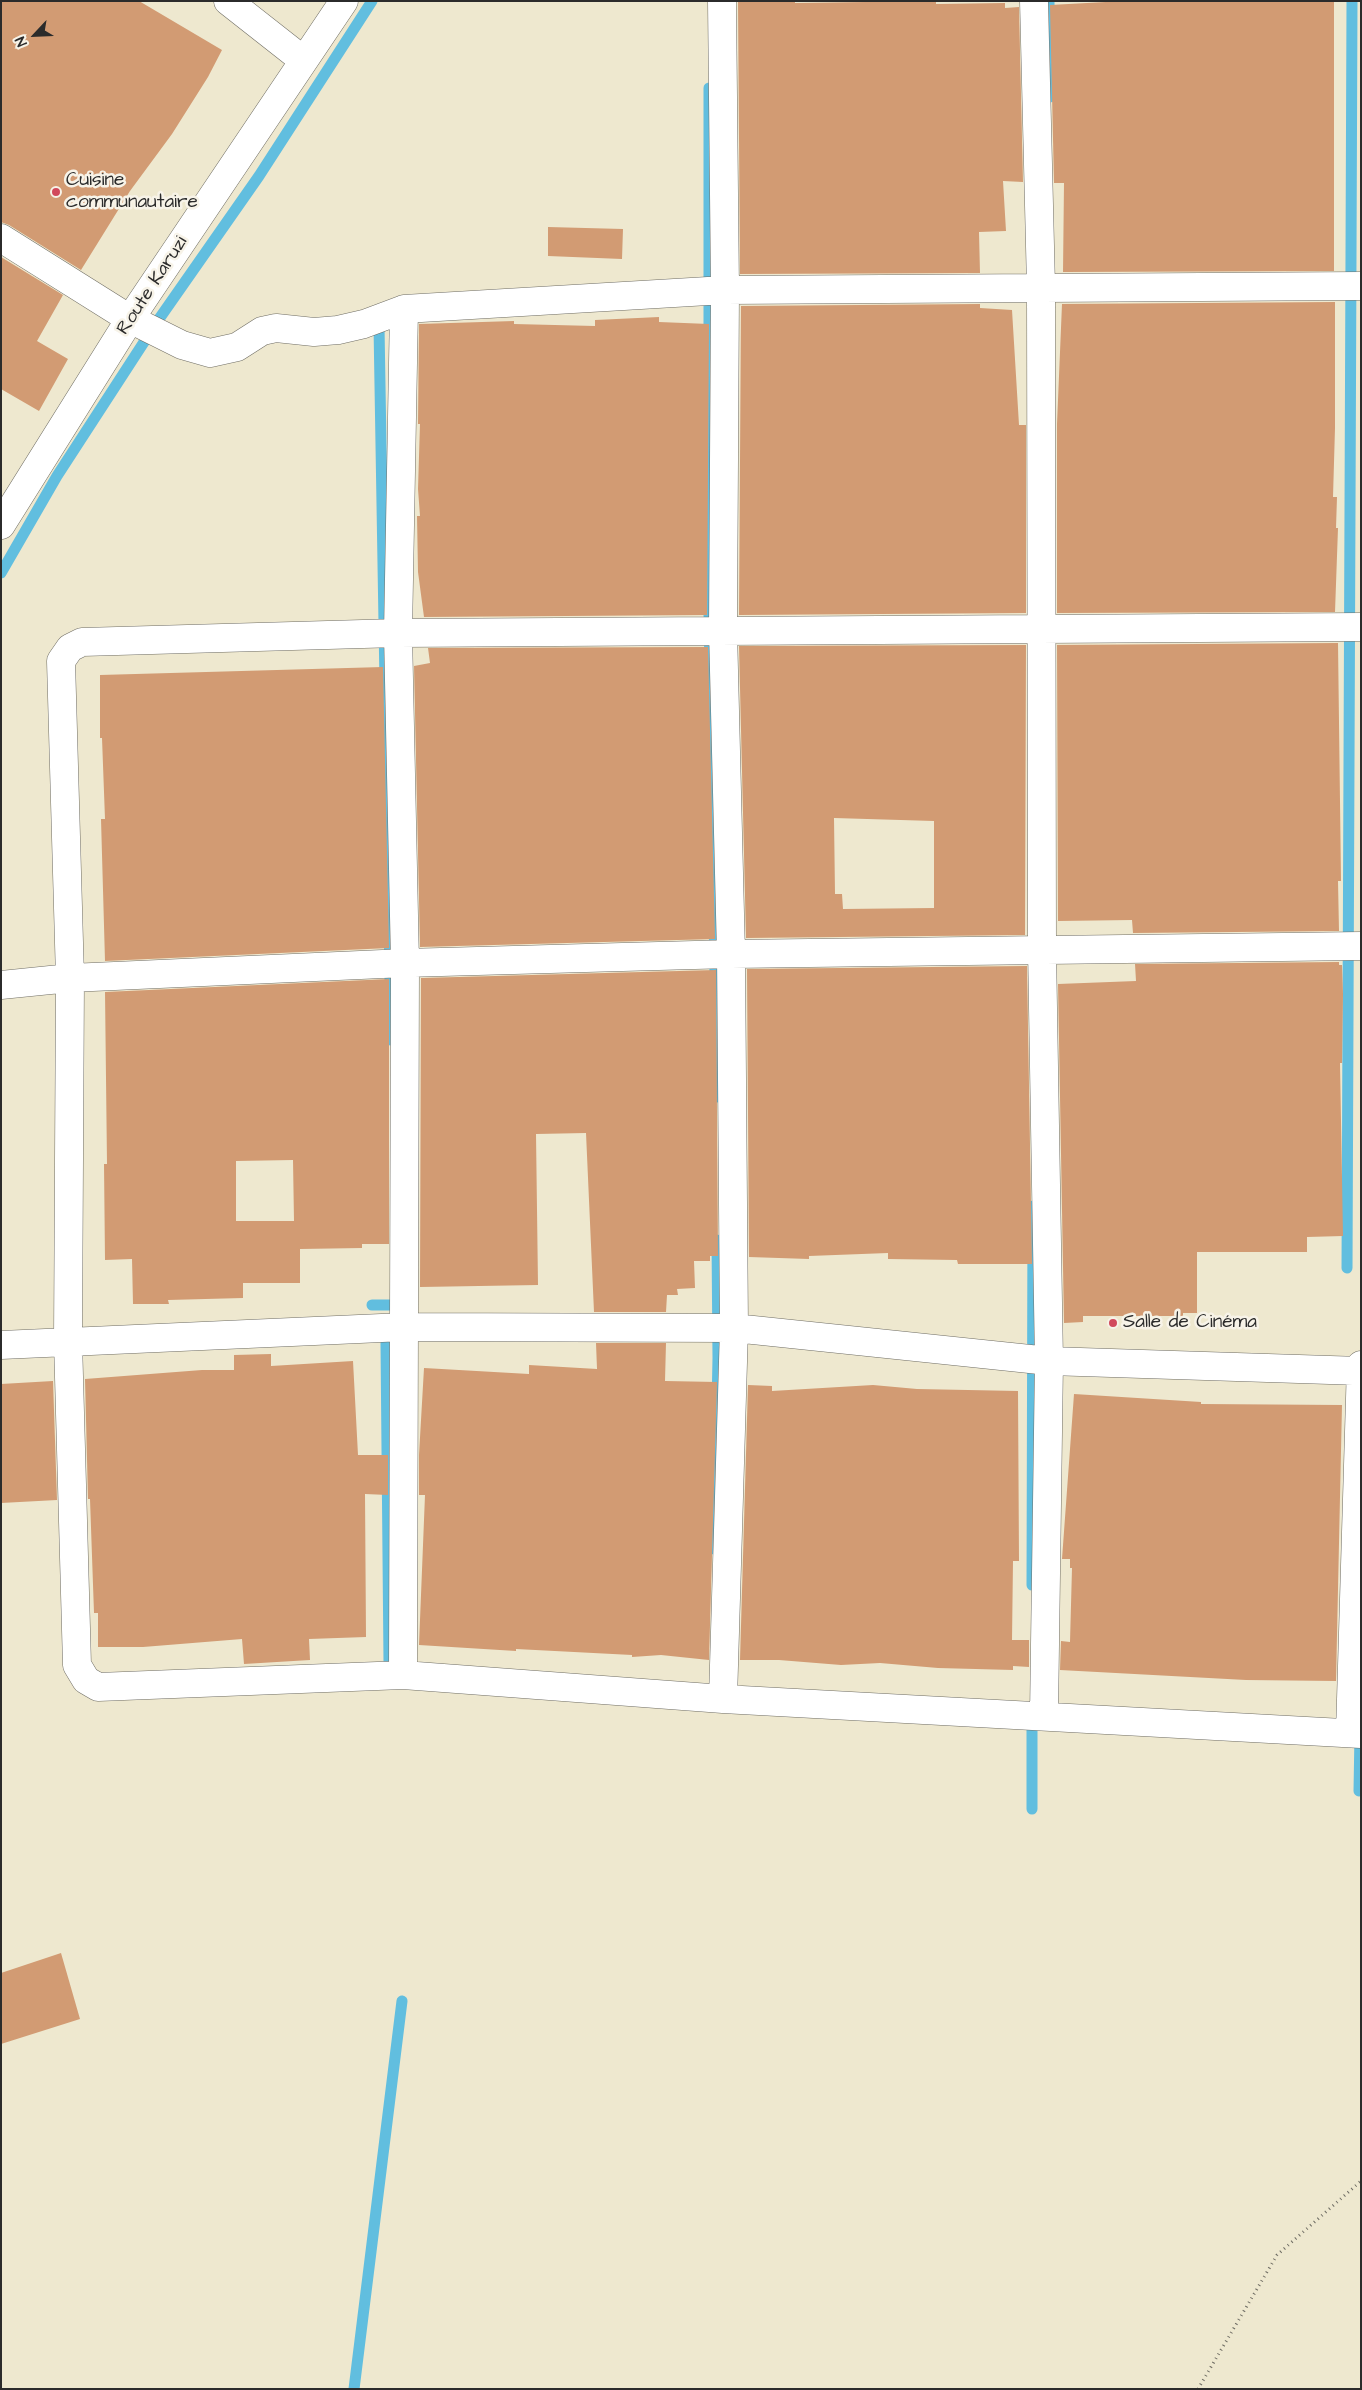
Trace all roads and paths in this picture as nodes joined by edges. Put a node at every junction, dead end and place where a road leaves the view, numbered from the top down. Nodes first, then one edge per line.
1 (228, 1) edge
2 (344, 1) edge
3 (722, 1) edge
4 (1034, 1) edge
5 (303, 60) junction
6 (1, 238) edge
7 (1361, 286) edge
8 (1041, 287) junction
9 (725, 290) junction
10 (404, 309) junction
11 (130, 319) junction
12 (1, 525) edge
13 (1361, 627) edge
14 (1042, 629) junction
15 (723, 630) junction
16 (398, 633) junction
17 (1361, 946) edge
18 (1042, 949) junction
19 (730, 954) junction
20 (405, 963) junction
21 (70, 978) junction
22 (1, 985) edge
23 (404, 1327) junction
24 (734, 1328) junction
25 (68, 1341) junction
26 (1, 1345) edge
27 (1049, 1361) junction
28 (1361, 1365) edge
29 (1361, 1371) edge
30 (402, 1675) junction
31 (723, 1700) junction
32 (1044, 1715) junction
33 (1355, 1733) edge
34 (1361, 2181) edge
35 (1198, 2389) edge

1 - 5 street
2 - 5 street, Route Karuzi
3 - 9 street
4 - 8 street
5 - 11 street, Route Karuzi
6 - 11 street
7 - 8 street
8 - 9 street
8 - 14 street
9 - 10 street
9 - 15 street
10 - 11 street
10 - 16 street
11 - 12 street, Route Karuzi
13 - 14 street
14 - 15 street
14 - 18 street
15 - 16 street
15 - 19 street
16 - 20 street
16 - 21 street
17 - 18 street
18 - 19 street
18 - 27 street
19 - 20 street
19 - 24 street
20 - 21 street
20 - 23 street
21 - 22 street
21 - 25 street
23 - 24 street
23 - 25 street
23 - 30 street
24 - 27 street
24 - 31 street
25 - 26 street
25 - 30 street
27 - 29 street
27 - 32 street
28 - 29 street
29 - 33 street
30 - 31 street
31 - 32 street
32 - 33 street
34 - 35 path

